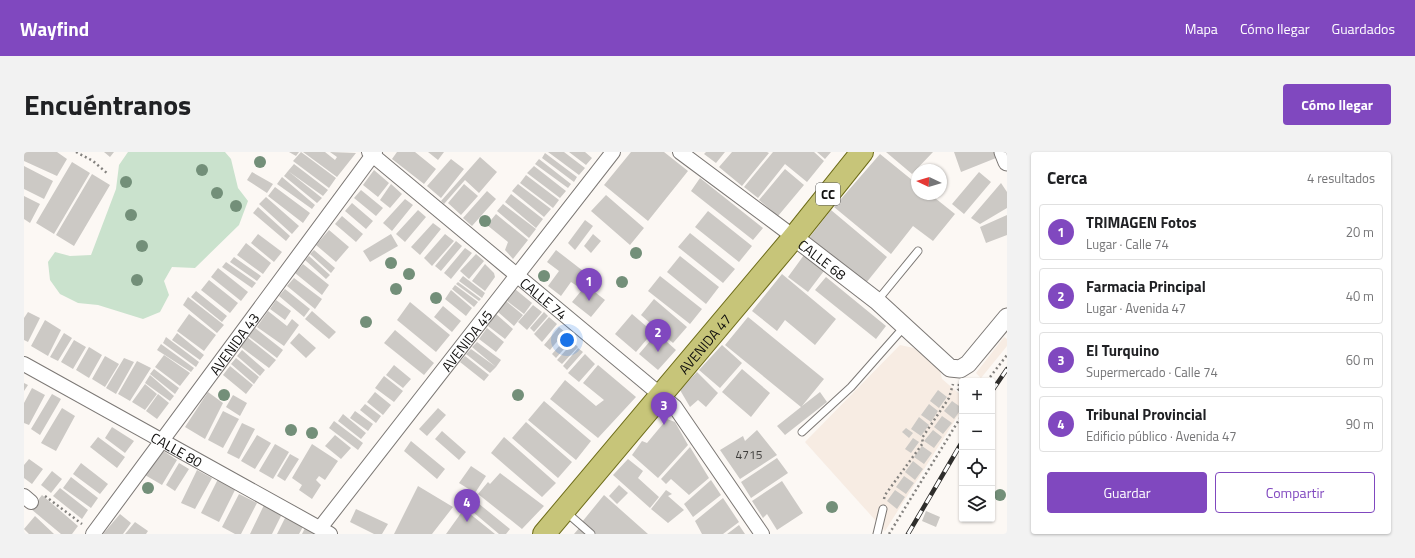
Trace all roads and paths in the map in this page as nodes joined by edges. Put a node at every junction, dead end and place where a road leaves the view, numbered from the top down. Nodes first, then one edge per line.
1 (76, 152) edge
2 (613, 152) edge
3 (680, 152) edge
4 (862, 152) edge
5 (1003, 152) edge
6 (373, 153) edge
7 (1007, 162) edge
8 (108, 174) dead end
9 (794, 237) junction
10 (918, 251) dead end
11 (518, 274) junction
12 (877, 301) junction
13 (1007, 317) edge
14 (904, 327) junction
15 (1007, 355) edge
16 (24, 364) edge
17 (960, 369) junction
18 (989, 378) edge
19 (661, 395) junction
20 (959, 420) edge
21 (802, 432) dead end
22 (162, 440) junction
23 (28, 499) edge
24 (883, 509) joint
25 (564, 511) junction
26 (325, 531) edge
27 (93, 533) edge
28 (544, 534) edge
29 (592, 534) edge
30 (762, 534) edge
31 (877, 534) edge
32 (889, 534) edge

1 - 8 path
2 - 11 street, AVENIDA 45
3 - 9 street, CALLE 68
4 - 9 main road, AVENIDA 47 / CC
5 - 7 street
6 - 11 street, CALLE 74
6 - 22 street, AVENIDA 43
9 - 12 street, CALLE 68
9 - 19 main road, AVENIDA 47 / CC
10 - 12 lane
11 - 19 street, CALLE 74
11 - 26 street, AVENIDA 45
12 - 14 street, CALLE 68
13 - 17 street
14 - 17 street, CALLE 68
14 - 21 lane
15 - 18 path
16 - 22 street, CALLE 80
17 - 24 path
19 - 25 main road, AVENIDA 47 / CC
19 - 30 street, CALLE 74
20 - 32 path
22 - 26 street, CALLE 80
22 - 27 street, AVENIDA 43
23 - 27 path
24 - 31 lane
25 - 28 main road, AVENIDA 47 / CC
25 - 29 lane

